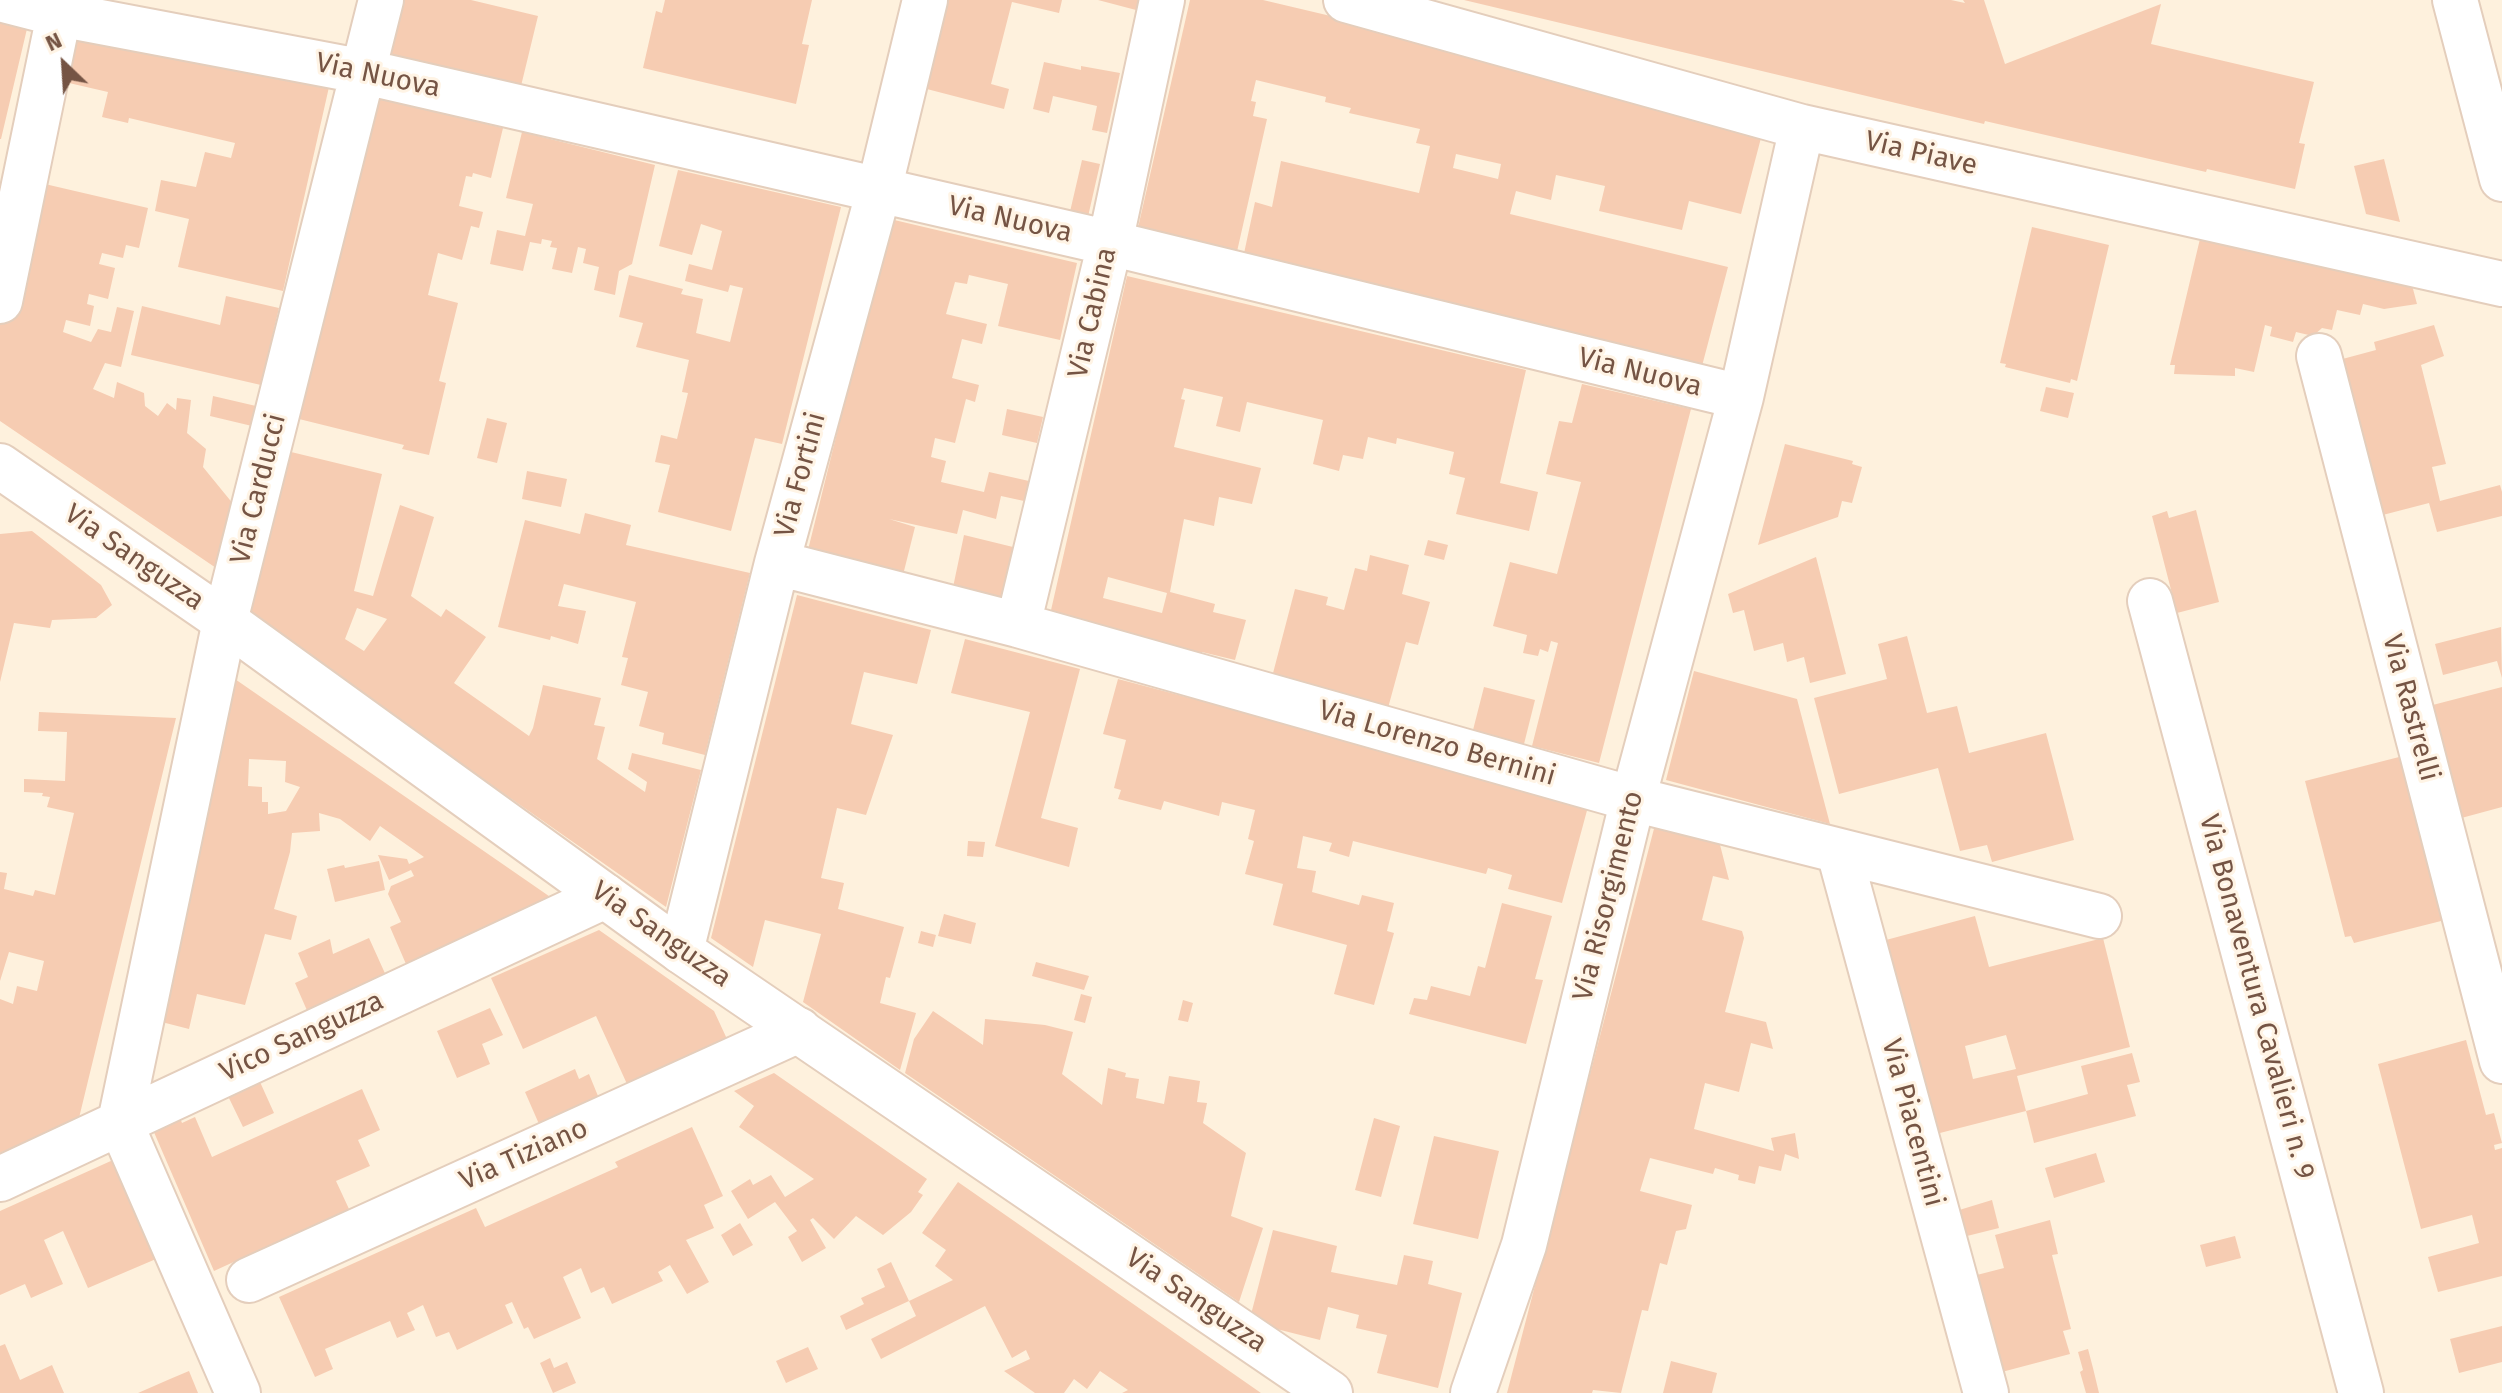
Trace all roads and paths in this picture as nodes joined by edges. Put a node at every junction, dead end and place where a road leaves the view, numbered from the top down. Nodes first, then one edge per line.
1 (4, 0) edge
2 (381, 0) edge
3 (925, 0) edge
4 (1162, 0) edge
5 (1346, 0) edge
6 (2455, 0) edge
7 (60, 7) edge
8 (365, 72) junction
9 (1802, 127) junction
10 (2502, 179) edge
11 (879, 190) junction
12 (1110, 243) junction
13 (2502, 284) edge
14 (0, 301) edge
15 (2319, 356) dead end
16 (1741, 397) junction
17 (0, 466) edge
18 (777, 563) junction
19 (2150, 601) dead end
20 (225, 621) junction
21 (1018, 625) junction
22 (1633, 799) junction
23 (1839, 852) junction
24 (605, 896) junction
25 (2099, 916) dead end
26 (681, 951) junction
27 (799, 1030) junction
28 (2502, 1061) edge
29 (120, 1122) junction
30 (0, 1179) edge
31 (249, 1280) dead end
32 (238, 1393) edge
33 (1330, 1393) edge
34 (1473, 1393) edge
35 (1986, 1393) edge
36 (2361, 1393) edge

1 - 7 street, Via Nuova
2 - 8 street, Via Carducci
3 - 11 street, Via Fortini
4 - 12 street, Via Cabina
5 - 9 street, Via Piave
6 - 10 street
7 - 8 street, Via Nuova
7 - 14 street
8 - 11 street, Via Nuova
8 - 20 street, Via Carducci
9 - 13 street, Via Piave
9 - 16 street, Via Nuova
11 - 12 street, Via Nuova
11 - 18 street, Via Fortini
12 - 16 street, Via Nuova
12 - 21 street, Via Cabina
15 - 28 street, Via Rastrelli
16 - 22 street, Via Risorgimento
17 - 20 street, Via Sanguzza
18 - 21 street, Via Lorenzo Bernini
18 - 26 street, Via Fortini
19 - 36 street, Via Bonaventura Cavalieri n. 9
20 - 24 street, Via Sanguzza
20 - 29 street, Via Carducci
21 - 22 street, Via Lorenzo Bernini
22 - 23 street, Via Lorenzo Bernini
22 - 34 street, Via Risorgimento
23 - 25 street, Via Lorenzo Bernini
23 - 35 street, Via Piacentini
24 - 26 street, Via Sanguzza
24 - 29 street, Vico Sanguzza
26 - 27 street, Via Sanguzza
27 - 31 street, Via Tiziano
27 - 33 street, Via Sanguzza
29 - 30 street, Vico Sanguzza
29 - 32 street

